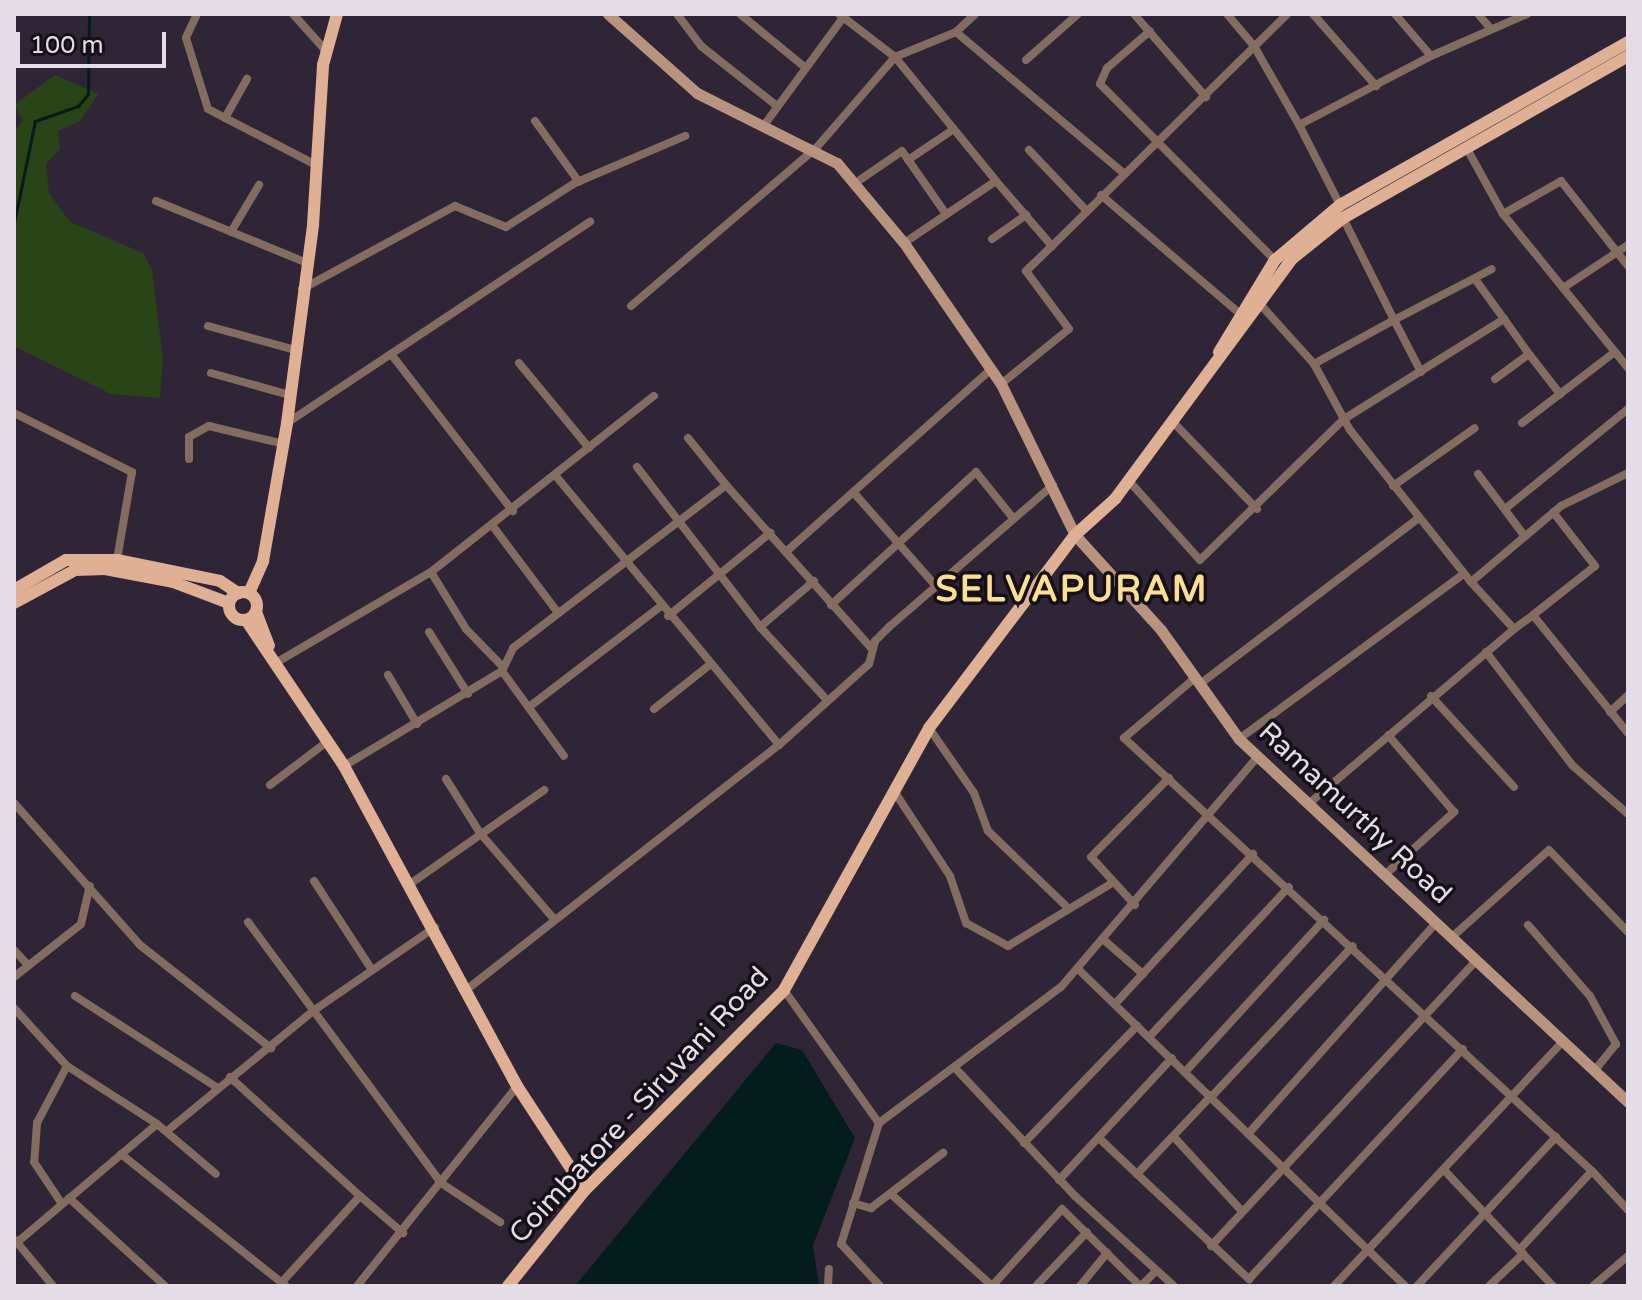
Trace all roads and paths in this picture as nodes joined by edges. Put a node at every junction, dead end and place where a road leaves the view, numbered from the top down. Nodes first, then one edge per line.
1 (197, 14) edge
2 (293, 14) edge
3 (337, 14) edge
4 (608, 14) edge
5 (740, 14) edge
6 (975, 14) edge
7 (1078, 14) edge
8 (1134, 14) edge
9 (1227, 14) edge
10 (1287, 14) edge
11 (1313, 14) edge
12 (1395, 14) edge
13 (1478, 14) edge
14 (1527, 14) edge
15 (681, 15) edge
16 (843, 15) edge
17 (1491, 29) junction
18 (1150, 31) junction
19 (956, 32) junction
20 (1628, 42) edge
21 (1254, 46) junction
22 (327, 52) junction
23 (1431, 56) junction
24 (1628, 56) edge
25 (895, 57) junction
26 (1026, 60) dead end
27 (802, 65) junction
28 (247, 79) dead end
29 (1376, 86) junction
30 (1206, 97) junction
31 (777, 106) junction
32 (225, 118) junction
33 (535, 121) dead end
34 (765, 124) junction
35 (1299, 125) junction
36 (954, 129) junction
37 (685, 136) dead end
38 (1154, 143) junction
39 (1465, 146) junction
40 (817, 147) junction
41 (1029, 150) dead end
42 (908, 160) junction
43 (316, 165) junction
44 (1122, 172) junction
45 (996, 181) junction
46 (579, 182) junction
47 (854, 184) junction
48 (259, 185) dead end
49 (1101, 195) junction
50 (156, 201) dead end
51 (1086, 210) junction
52 (1341, 212) junction
53 (946, 214) junction
54 (1503, 214) junction
55 (1026, 215) junction
56 (590, 222) dead end
57 (231, 232) junction
58 (992, 239) dead end
59 (904, 243) junction
60 (1628, 245) edge
61 (1052, 246) junction
62 (1617, 252) junction
63 (1275, 260) junction
64 (305, 262) junction
65 (1628, 266) edge
66 (1492, 269) dead end
67 (1475, 279) junction
68 (1563, 288) junction
69 (302, 290) junction
70 (1260, 304) junction
71 (631, 306) dead end
72 (1239, 313) junction
73 (1504, 319) junction
74 (1394, 320) junction
75 (208, 326) dead end
76 (295, 350) junction
77 (1615, 352) junction
78 (391, 354) junction
79 (1529, 354) junction
80 (519, 363) dead end
81 (1314, 364) junction
82 (1628, 368) edge
83 (991, 369) junction
84 (1210, 369) junction
85 (1421, 372) junction
86 (211, 373) dead end
87 (1495, 379) dead end
88 (1001, 384) junction
89 (1560, 394) junction
90 (290, 395) junction
91 (654, 396) dead end
92 (1628, 409) edge
93 (14, 413) edge
94 (1344, 419) junction
95 (1173, 422) junction
96 (287, 423) junction
97 (1522, 423) dead end
98 (1475, 428) dead end
99 (688, 438) dead end
100 (284, 444) junction
101 (589, 448) junction
102 (189, 459) dead end
103 (637, 467) dead end
104 (1628, 473) edge
105 (1478, 474) dead end
106 (555, 475) junction
107 (1129, 481) junction
108 (726, 485) junction
109 (1053, 485) junction
110 (1393, 486) junction
111 (855, 494) junction
112 (1257, 509) junction
113 (1505, 509) junction
114 (513, 511) junction
115 (1553, 512) junction
116 (1099, 515) junction
117 (1070, 517) junction
118 (1013, 518) junction
119 (1417, 519) junction
120 (677, 522) junction
121 (492, 525) junction
122 (770, 533) junction
123 (1523, 534) junction
124 (1075, 535) junction
125 (901, 539) junction
126 (787, 551) junction
127 (117, 560) junction
128 (626, 564) junction
129 (431, 572) junction
130 (718, 575) junction
131 (1468, 578) junction
132 (814, 581) junction
133 (935, 585) junction
134 (14, 590) edge
135 (239, 597) junction
136 (14, 603) edge
137 (831, 605) junction
138 (660, 607) junction
139 (558, 613) junction
140 (1533, 615) junction
141 (251, 616) junction
142 (668, 616) junction
143 (760, 627) junction
144 (1514, 629) junction
145 (429, 632) dead end
146 (871, 648) junction
147 (1486, 652) junction
148 (279, 661) junction
149 (708, 666) junction
150 (502, 669) junction
151 (388, 675) dead end
152 (1197, 681) junction
153 (468, 694) junction
154 (1628, 695) edge
155 (1431, 696) junction
156 (827, 700) junction
157 (529, 707) junction
158 (654, 709) dead end
159 (1610, 712) junction
160 (417, 724) junction
161 (929, 728) junction
162 (1628, 733) edge
163 (1388, 735) junction
164 (1239, 739) junction
165 (328, 741) junction
166 (779, 745) junction
167 (564, 756) dead end
168 (1258, 756) junction
169 (344, 766) junction
170 (1169, 778) junction
171 (446, 779) dead end
172 (270, 785) dead end
173 (1514, 787) dead end
174 (544, 790) dead end
175 (894, 791) junction
176 (1312, 801) junction
177 (14, 803) edge
178 (1628, 814) edge
179 (1208, 816) junction
180 (480, 833) junction
181 (1253, 854) junction
182 (1387, 873) junction
183 (314, 881) dead end
184 (1112, 883) junction
185 (410, 884) junction
186 (90, 886) junction
187 (1289, 887) junction
188 (1065, 905) junction
189 (1135, 905) junction
190 (553, 918) junction
191 (1324, 920) junction
192 (248, 922) dead end
193 (1437, 922) junction
194 (1528, 925) dead end
195 (435, 927) junction
196 (1628, 932) edge
197 (1452, 937) junction
198 (1104, 940) junction
199 (1353, 946) junction
200 (14, 950) edge
201 (1475, 962) junction
202 (27, 964) junction
203 (1078, 969) junction
204 (372, 970) junction
205 (1143, 974) junction
206 (14, 977) edge
207 (1388, 979) junction
208 (470, 987) junction
209 (784, 990) junction
210 (75, 996) dead end
211 (1115, 1004) junction
212 (14, 1008) edge
213 (313, 1011) junction
214 (1425, 1015) junction
215 (1137, 1026) junction
216 (1149, 1037) junction
217 (1562, 1042) junction
218 (271, 1048) junction
219 (1463, 1049) junction
220 (1172, 1058) junction
221 (67, 1066) junction
222 (957, 1070) junction
223 (1186, 1071) junction
224 (1594, 1071) junction
225 (230, 1077) junction
226 (517, 1086) junction
227 (216, 1087) junction
228 (1212, 1095) junction
229 (1514, 1095) junction
230 (1628, 1102) edge
231 (879, 1123) junction
232 (157, 1124) junction
233 (167, 1131) junction
234 (1248, 1134) junction
235 (1174, 1137) junction
236 (1556, 1137) junction
237 (1100, 1139) junction
238 (1024, 1143) junction
239 (943, 1153) dead end
240 (121, 1154) junction
241 (1283, 1168) junction
242 (1445, 1171) junction
243 (1592, 1171) junction
244 (216, 1174) dead end
245 (1137, 1174) junction
246 (1059, 1180) junction
247 (441, 1183) junction
248 (585, 1190) junction
249 (891, 1194) junction
250 (360, 1196) junction
251 (1075, 1196) junction
252 (66, 1201) junction
253 (853, 1203) junction
254 (1319, 1206) junction
255 (1062, 1209) junction
256 (1241, 1210) junction
257 (1628, 1210) edge
258 (1486, 1213) junction
259 (500, 1222) dead end
260 (1087, 1232) junction
261 (403, 1233) junction
262 (15, 1242) edge
263 (1211, 1246) junction
264 (1367, 1249) junction
265 (1521, 1251) junction
266 (1107, 1253) junction
267 (1628, 1256) edge
268 (829, 1269) dead end
269 (1156, 1271) junction
270 (284, 1284) edge
271 (53, 1286) edge
272 (165, 1286) edge
273 (357, 1286) edge
274 (508, 1286) edge
275 (828, 1286) edge
276 (880, 1286) edge
277 (991, 1286) edge
278 (1036, 1286) edge
279 (1080, 1286) edge
280 (1140, 1286) edge
281 (1174, 1286) edge
282 (1334, 1286) edge
283 (1405, 1286) edge
284 (1417, 1286) edge
285 (1489, 1286) edge
286 (1553, 1286) edge
287 (1593, 1286) edge

1 - 32 street
2 - 22 street
3 - 22 main road
4 - 34 street
5 - 27 street
6 - 19 street
7 - 26 street
8 - 18 street
9 - 21 street
10 - 21 street
11 - 29 street
12 - 23 street
13 - 17 street
14 - 17 street
15 - 31 street
16 - 25 street
16 - 27 street
17 - 23 street
18 - 30 street
18 - 38 street
19 - 25 street
19 - 44 street
20 - 52 main road
21 - 30 street
21 - 35 street
22 - 43 main road
23 - 29 street
24 - 39 main road, Coimbatore - Siruvani Road
25 - 36 street
25 - 40 street
27 - 31 street
28 - 32 street
29 - 35 street
30 - 38 street
31 - 34 street
32 - 43 street
33 - 46 street
34 - 40 street
35 - 52 street
36 - 42 street
36 - 45 street
37 - 46 street
38 - 44 street
38 - 63 street
39 - 52 main road, Coimbatore - Siruvani Road
39 - 54 street
40 - 47 street
40 - 71 street
41 - 51 street
42 - 47 street
42 - 53 street
43 - 64 main road
44 - 49 street
45 - 53 street
45 - 55 street
46 - 69 street
47 - 59 street
48 - 57 street
49 - 51 street
49 - 72 street
50 - 57 street
51 - 61 street
52 - 63 main road
52 - 70 main road, Coimbatore - Siruvani Road
52 - 74 street
53 - 59 street
54 - 62 street
54 - 68 street
55 - 58 street
55 - 61 street
56 - 78 street
57 - 64 street
59 - 83 street
60 - 62 street
61 - 88 street
62 - 65 street
62 - 68 street
63 - 72 main road
64 - 69 main road
66 - 67 street
67 - 73 street
67 - 74 street
68 - 77 street
69 - 76 main road
70 - 81 street
70 - 84 main road, Coimbatore - Siruvani Road
72 - 84 main road
73 - 79 street
73 - 85 street
74 - 81 street
74 - 85 street
75 - 76 street
76 - 90 main road
77 - 82 street
77 - 89 street
78 - 96 street
78 - 114 street
79 - 87 street
79 - 89 street
80 - 101 street
81 - 94 street
83 - 88 street
83 - 111 street
84 - 95 main road, Coimbatore - Siruvani Road
85 - 94 street
86 - 90 street
88 - 109 street
89 - 97 street
90 - 96 main road
91 - 101 street
92 - 113 street
93 - 127 street
94 - 110 street
94 - 112 street
95 - 107 main road, Coimbatore - Siruvani Road
95 - 112 street
96 - 100 main road
98 - 110 street
99 - 108 street
100 - 102 street
100 - 135 main road
101 - 106 street
103 - 120 street
104 - 115 street
105 - 113 street
106 - 114 street
106 - 128 street
107 - 112 street
107 - 116 main road, Coimbatore - Siruvani Road
108 - 120 street
108 - 122 street
109 - 117 street
109 - 118 street
110 - 119 street
111 - 125 street
111 - 126 street
113 - 123 street
114 - 121 street
115 - 123 street
115 - 140 street
116 - 117 street
116 - 124 main road, Coimbatore - Siruvani Road
117 - 124 street
118 - 125 street
118 - 133 street
119 - 131 street
119 - 152 street
120 - 128 street
120 - 130 street
121 - 129 street
121 - 139 street
122 - 126 street
122 - 130 street
123 - 131 street
124 - 152 street, Ramamurthy Road
124 - 161 main road, Coimbatore - Siruvani Road
125 - 133 street
125 - 137 street
126 - 132 street
127 - 134 main road
127 - 135 main road
128 - 138 street
128 - 139 street
129 - 148 street
129 - 150 street
130 - 142 street
130 - 143 street
131 - 144 street
131 - 164 street
132 - 137 street
132 - 143 street
133 - 146 street
135 - 136 main road
135 - 141 main road
135 - 141 main road
137 - 146 street
138 - 142 street
138 - 157 street
139 - 150 street
140 - 144 street
140 - 159 street
141 - 148 main road
142 - 149 street
143 - 156 street
144 - 147 street
145 - 153 street
146 - 156 street
147 - 155 street
147 - 178 street
148 - 165 main road
149 - 158 street
149 - 166 street
150 - 153 street
150 - 157 street
151 - 160 street
152 - 164 street, Ramamurthy Road
152 - 170 street
153 - 160 street
154 - 159 street
155 - 163 street
155 - 173 street
156 - 166 street
157 - 167 street
159 - 162 street
160 - 169 street
161 - 175 main road, Coimbatore - Siruvani Road
161 - 188 street
163 - 176 street
163 - 182 street
164 - 168 street, Ramamurthy Road
165 - 169 main road
165 - 172 street
166 - 190 street
168 - 176 street, Ramamurthy Road
168 - 179 street
169 - 185 main road
170 - 179 street
170 - 184 street
171 - 180 street
174 - 180 street
175 - 188 street
175 - 209 main road, Coimbatore - Siruvani Road
176 - 182 street, Ramamurthy Road
177 - 186 street
179 - 181 street
179 - 189 street
180 - 185 street
180 - 190 street
181 - 187 street
181 - 205 street
182 - 193 street, Ramamurthy Road
183 - 204 street
184 - 188 street
184 - 189 street
185 - 195 main road
186 - 202 street
186 - 218 street
187 - 191 street
187 - 216 street
189 - 198 street
190 - 208 street
191 - 199 street
191 - 223 street
192 - 213 street
193 - 197 street, Ramamurthy Road
193 - 207 street
194 - 224 street
195 - 204 street
195 - 208 main road
196 - 197 street
197 - 201 street, Ramamurthy Road
198 - 203 street
198 - 205 street
199 - 207 street
199 - 228 street
200 - 202 street
201 - 214 street
201 - 217 street, Ramamurthy Road
202 - 206 street
203 - 211 street
203 - 222 street
204 - 213 street
205 - 211 street
207 - 214 street
207 - 234 street
208 - 226 main road
209 - 231 street
209 - 248 main road, Coimbatore - Siruvani Road
210 - 227 street
211 - 215 street
212 - 221 street
213 - 218 street
213 - 247 street
214 - 219 street
214 - 241 street
215 - 216 street
215 - 238 street
216 - 220 street
217 - 224 street, Ramamurthy Road
217 - 229 street
218 - 225 street
219 - 229 street
219 - 254 street
220 - 223 street
220 - 237 street
221 - 232 street
221 - 252 street
222 - 231 street
222 - 238 street
223 - 228 street
224 - 230 street, Ramamurthy Road
225 - 227 street
225 - 250 street
226 - 247 street
226 - 248 main road
227 - 233 street
228 - 234 street
228 - 235 street
229 - 236 street
229 - 242 street
231 - 253 street
232 - 233 street
232 - 240 street
233 - 244 street
234 - 241 street
235 - 245 street
235 - 256 street
236 - 243 street
236 - 258 street
237 - 245 street
237 - 246 street
238 - 246 street
239 - 249 street
240 - 252 street
240 - 270 street
241 - 254 street
241 - 256 street
242 - 258 street
242 - 264 street
243 - 257 street
243 - 265 street
245 - 263 street
246 - 251 street
247 - 259 street
247 - 261 street
248 - 274 main road, Coimbatore - Siruvani Road
249 - 253 street
249 - 277 street
250 - 261 street
250 - 270 street
251 - 255 street
251 - 269 street
252 - 262 street
252 - 272 street
253 - 276 street
254 - 263 street
254 - 264 street
255 - 260 street
255 - 277 street
256 - 263 street
258 - 265 street
258 - 284 street
260 - 266 street
260 - 278 street
261 - 273 street
262 - 271 street
264 - 282 street
264 - 283 street
265 - 285 street
265 - 286 street
266 - 279 street
266 - 280 street
267 - 287 street
268 - 275 street
269 - 280 street
269 - 281 street

